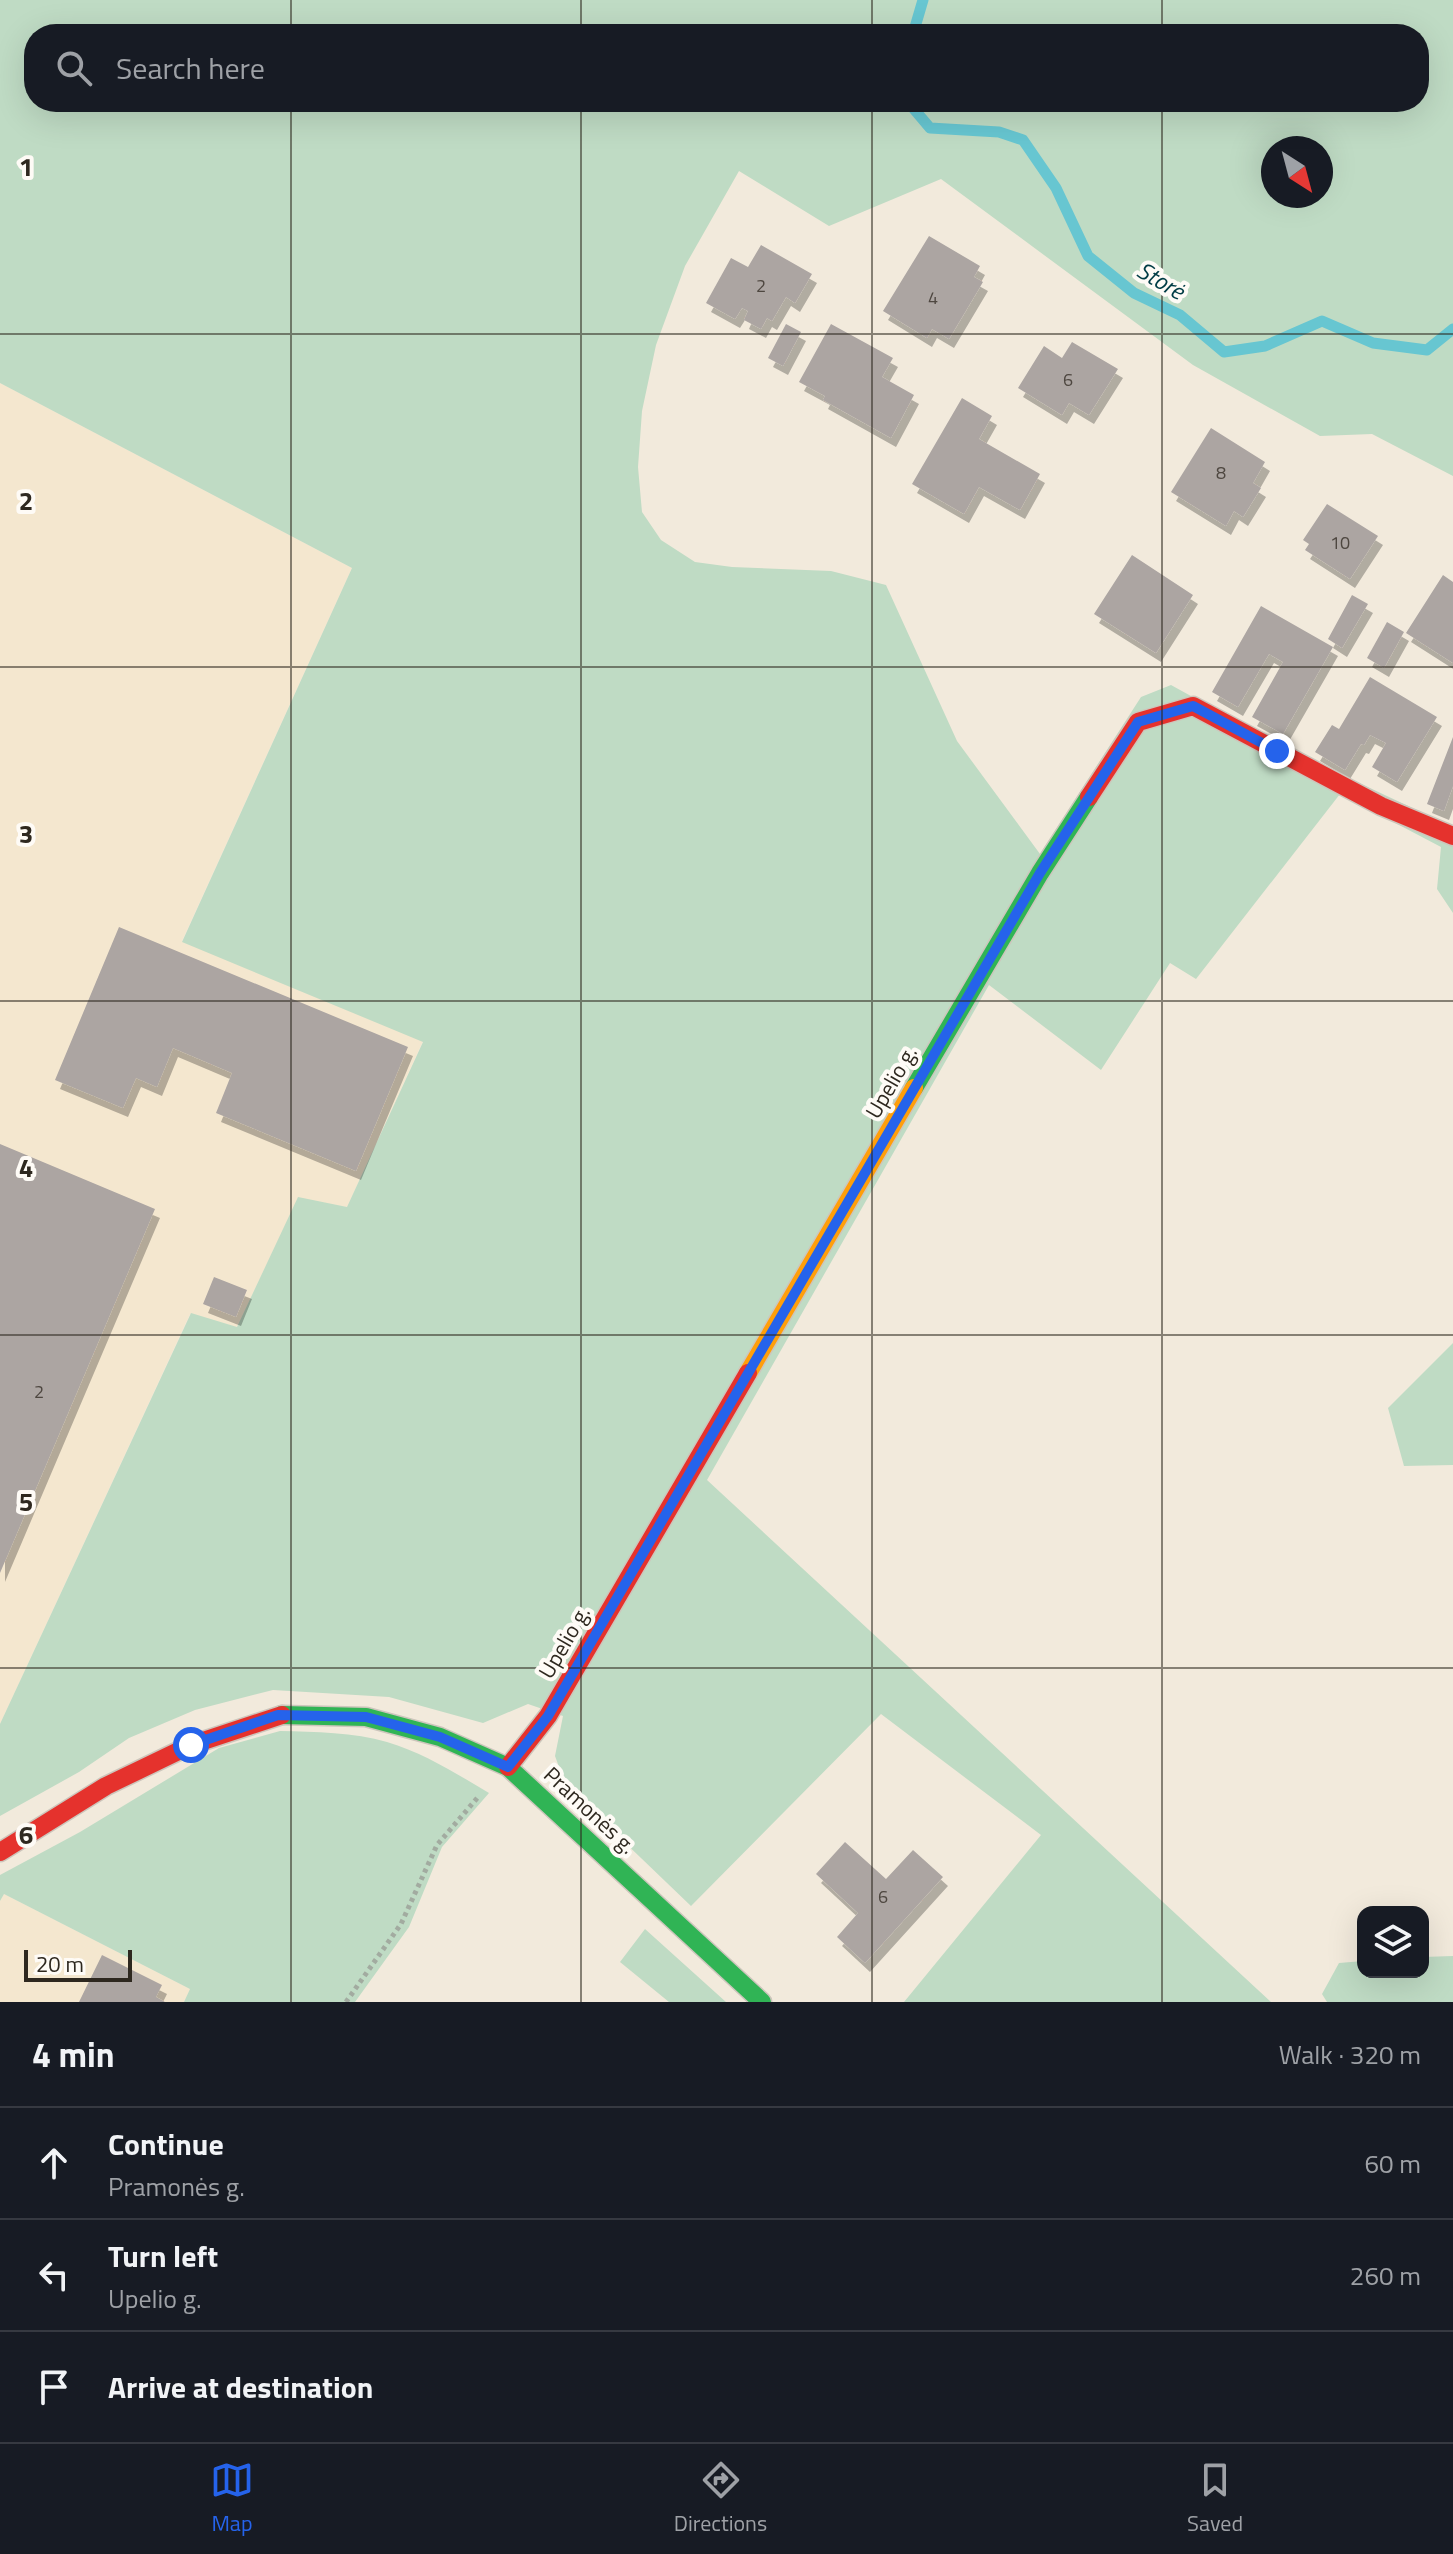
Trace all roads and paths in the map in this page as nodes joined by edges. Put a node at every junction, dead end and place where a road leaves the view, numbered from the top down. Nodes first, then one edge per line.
1 (1453, 836) edge
2 (508, 1767) junction
3 (0, 1852) edge
4 (346, 2002) edge
5 (762, 2002) edge

1 - 2 street, Upelio g.
2 - 3 street, Pramonės g.
2 - 4 path
2 - 5 street, Pramonės g.

